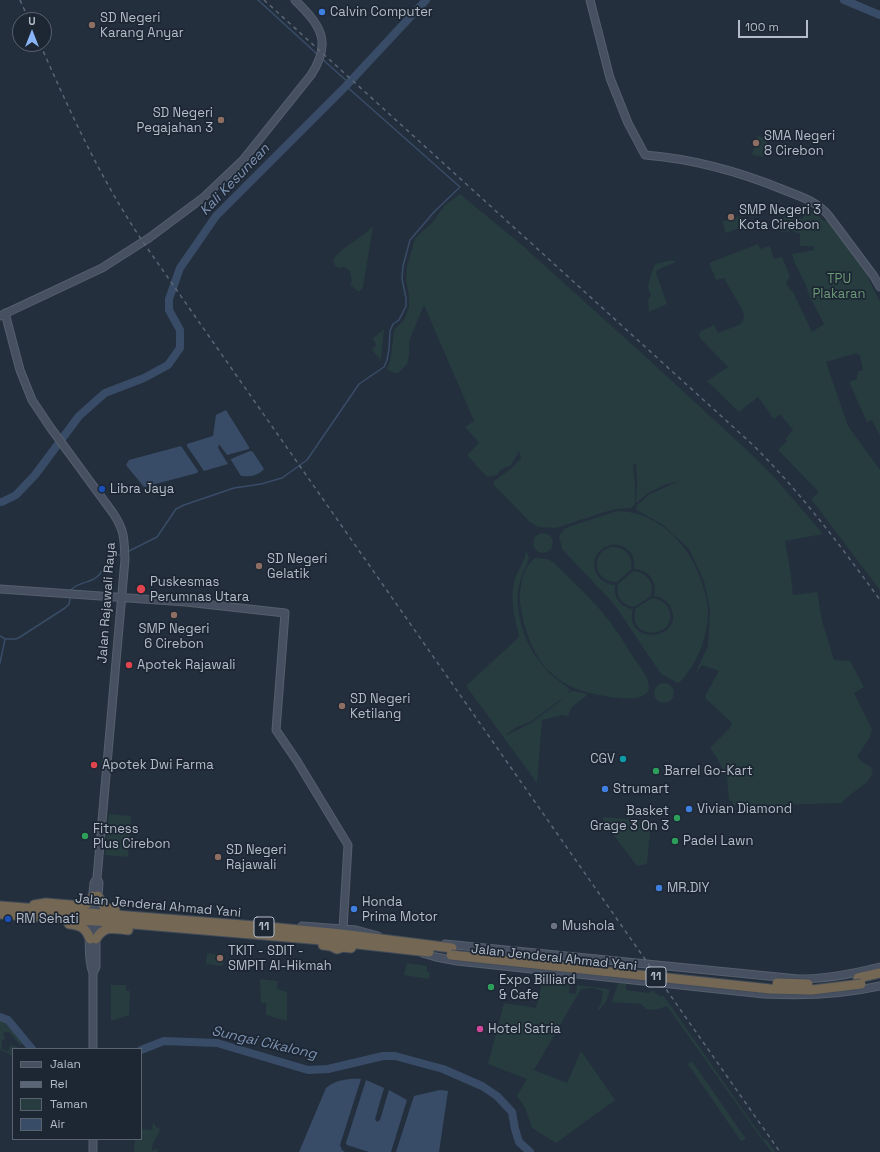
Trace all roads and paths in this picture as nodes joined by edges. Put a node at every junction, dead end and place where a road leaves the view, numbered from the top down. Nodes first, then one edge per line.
1 (295, 0) edge
2 (590, 2) edge
3 (880, 287) edge
4 (3, 314) edge
5 (0, 589) edge
6 (121, 598) junction
7 (96, 896) junction
8 (5, 906) edge
9 (0, 914) edge
10 (127, 916) junction
11 (35, 917) junction
12 (94, 917) junction
13 (137, 925) junction
14 (342, 929) junction
15 (291, 933) junction
16 (93, 939) junction
17 (386, 940) junction
18 (433, 946) junction
19 (416, 950) junction
20 (451, 951) junction
21 (604, 960) junction
22 (880, 967) edge
23 (603, 977) junction
24 (878, 979) edge
25 (93, 1048) edge
26 (93, 1140) edge
27 (93, 1152) edge

1 - 4 street
2 - 3 street
4 - 6 street, Jalan Rajawali Raya
5 - 6 street
6 - 7 street, Jalan Rajawali Raya
6 - 14 street
7 - 8 highway
7 - 10 highway
7 - 12 street, Jalan Rajawali Raya
8 - 12 highway, Jalan Jenderal Ahmad Yani / 11
9 - 11 highway, Jalan Jenderal Ahmad Yani / 11
10 - 12 highway, Jalan Jenderal Ahmad Yani / 11
10 - 15 highway, Jalan Jenderal Ahmad Yani / 11
11 - 12 highway, Jalan Jenderal Ahmad Yani / 11
11 - 16 highway
12 - 13 highway, Jalan Jenderal Ahmad Yani / 11
12 - 16 street, Jalan Rajawali Raya
13 - 15 highway, Jalan Jenderal Ahmad Yani / 11
13 - 16 highway
14 - 15 street
14 - 17 street
15 - 17 highway, Jalan Jenderal Ahmad Yani / 11
15 - 19 highway, Jalan Jenderal Ahmad Yani / 11
16 - 25 street, Jalan Rajawali Raya
17 - 18 highway, Jalan Jenderal Ahmad Yani / 11
18 - 20 highway, Jalan Jenderal Ahmad Yani / 11
18 - 21 street, Jalan Jenderal Ahmad Yani
19 - 20 highway, Jalan Jenderal Ahmad Yani / 11
19 - 23 street, Jalan Jenderal Ahmad Yani
20 - 24 highway, Jalan Jenderal Ahmad Yani / 11, bridge
21 - 22 street, Jalan Jenderal Ahmad Yani
21 - 23 street
23 - 24 street, Jalan Jenderal Ahmad Yani
26 - 27 street

